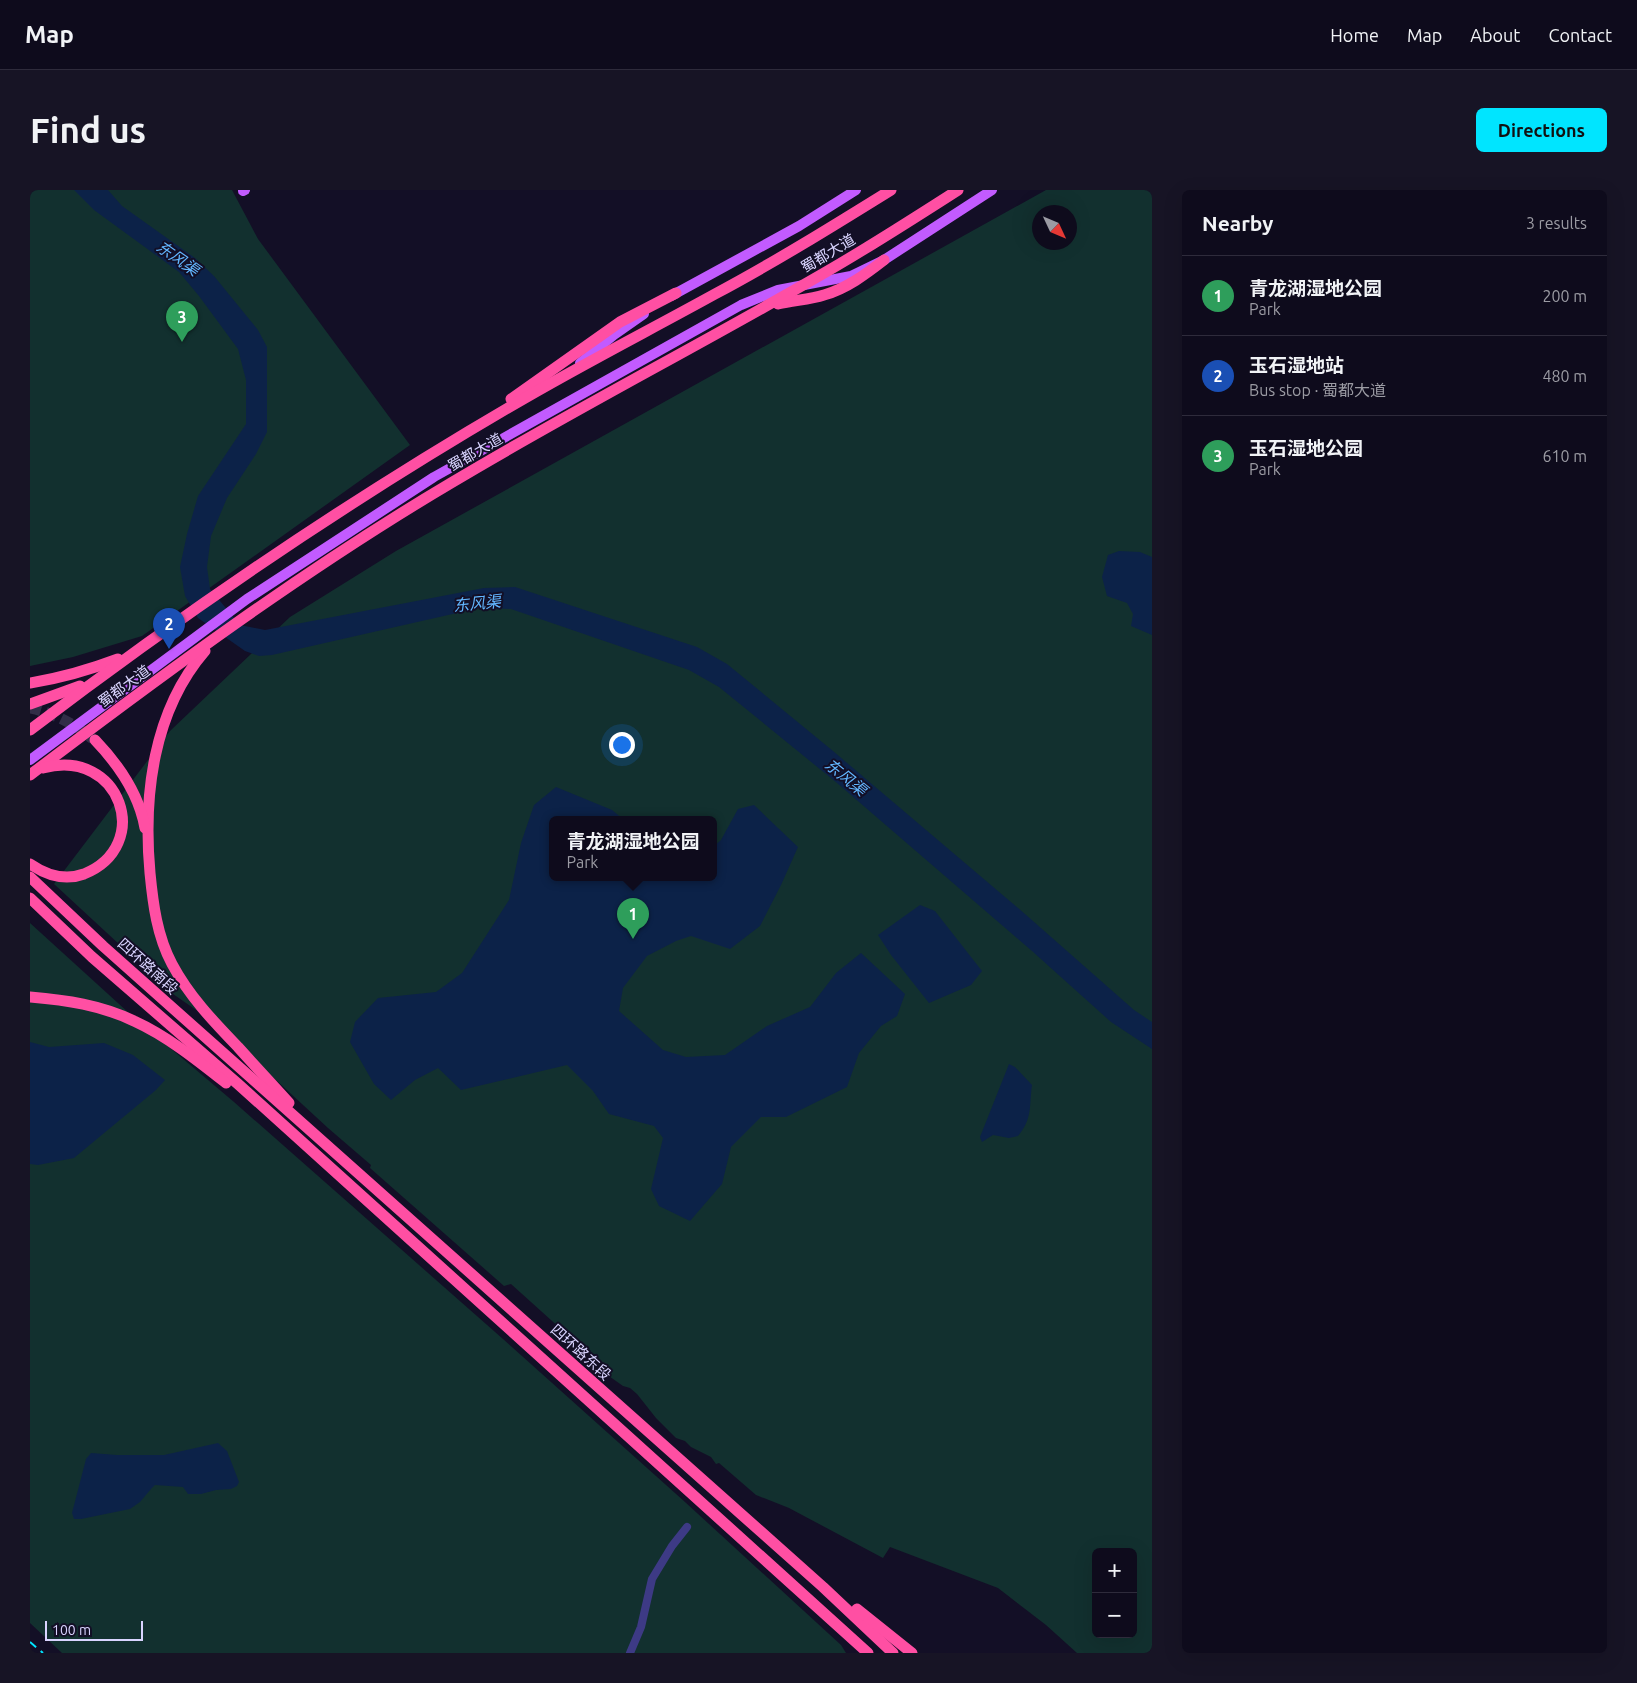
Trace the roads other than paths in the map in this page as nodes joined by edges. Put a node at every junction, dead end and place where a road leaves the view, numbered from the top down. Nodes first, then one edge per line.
1 (856, 190) edge
2 (891, 190) edge
3 (958, 190) edge
4 (992, 190) edge
5 (884, 260) joint
6 (676, 293) joint
7 (250, 602) junction
8 (175, 625) junction
9 (190, 646) junction
10 (127, 656) junction
11 (30, 683) edge
12 (30, 704) edge
13 (30, 730) edge
14 (30, 736) edge
15 (95, 740) tunnel mouth
16 (30, 760) edge
17 (30, 773) edge
18 (148, 847) junction
19 (30, 864) edge
20 (30, 877) edge
21 (30, 898) edge
22 (30, 996) edge
23 (252, 1071) junction
24 (236, 1087) junction
25 (687, 1527) dead end
26 (776, 1546) junction
27 (809, 1601) junction
28 (630, 1653) edge
29 (857, 1653) edge
30 (868, 1653) edge
31 (893, 1653) edge
32 (912, 1653) edge

1 - 6 main road
2 - 13 highway, 蜀都大道
3 - 17 highway, 蜀都大道
4 - 5 main road
5 - 7 highway
6 - 8 highway
7 - 9 highway
7 - 18 highway
8 - 10 highway
8 - 14 main road
9 - 16 main road
9 - 17 highway
10 - 11 highway
10 - 12 highway
15 - 18 highway
17 - 19 highway
18 - 23 highway
20 - 23 highway, 四环路南段
21 - 24 highway, 四环路南段
22 - 24 highway
23 - 26 highway, 四环路东段
24 - 27 highway, 四环路东段
25 - 28 street
26 - 31 highway, 四环路东段
26 - 32 highway
27 - 29 highway
27 - 30 highway, 四环路东段

